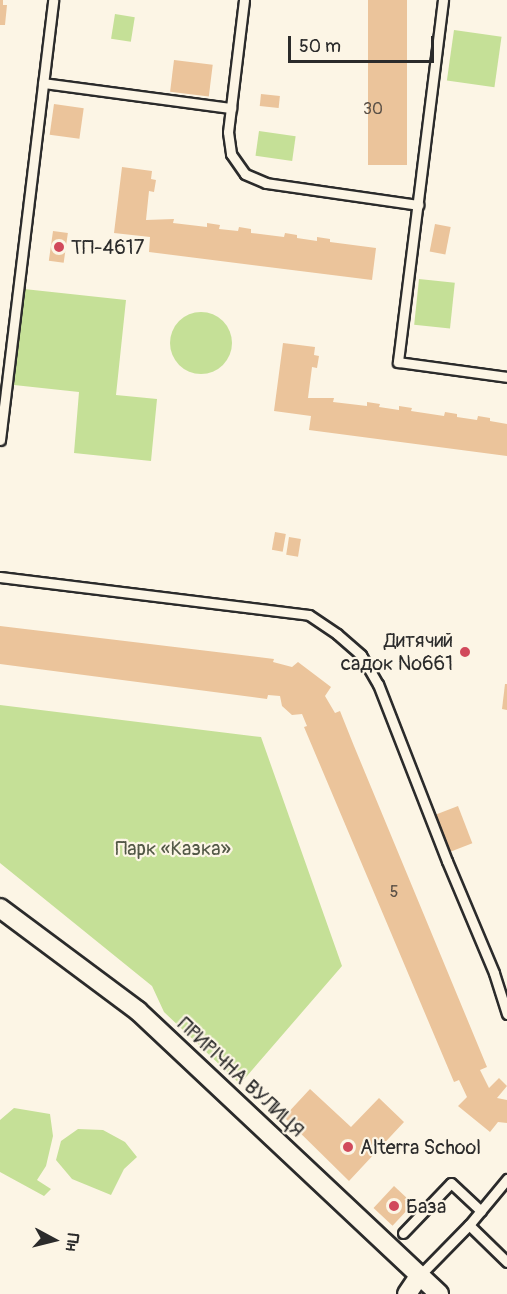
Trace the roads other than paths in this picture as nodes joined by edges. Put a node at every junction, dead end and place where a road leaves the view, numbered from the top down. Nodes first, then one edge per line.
1 (53, 0) edge
2 (244, 0) edge
3 (443, 0) edge
4 (43, 83) junction
5 (231, 108) junction
6 (418, 205) junction
7 (507, 377) edge
8 (0, 440) edge
9 (0, 577) edge
10 (0, 908) edge
11 (507, 1014) edge
12 (507, 1179) edge
13 (481, 1210) junction
14 (469, 1225) junction
15 (403, 1233) dead end
16 (507, 1262) edge
17 (419, 1276) junction
18 (407, 1294) edge
19 (439, 1294) edge

1 - 4 lane
2 - 5 lane
3 - 6 lane
4 - 5 lane
4 - 8 lane
5 - 6 lane
6 - 7 lane
9 - 11 lane
10 - 17 street, ПРИРІЧНА ВУЛИЦЯ
12 - 13 lane
13 - 14 lane
13 - 15 lane
14 - 16 lane
14 - 17 lane
17 - 18 street
17 - 19 street, ПРИРІЧНА ВУЛИЦЯ

